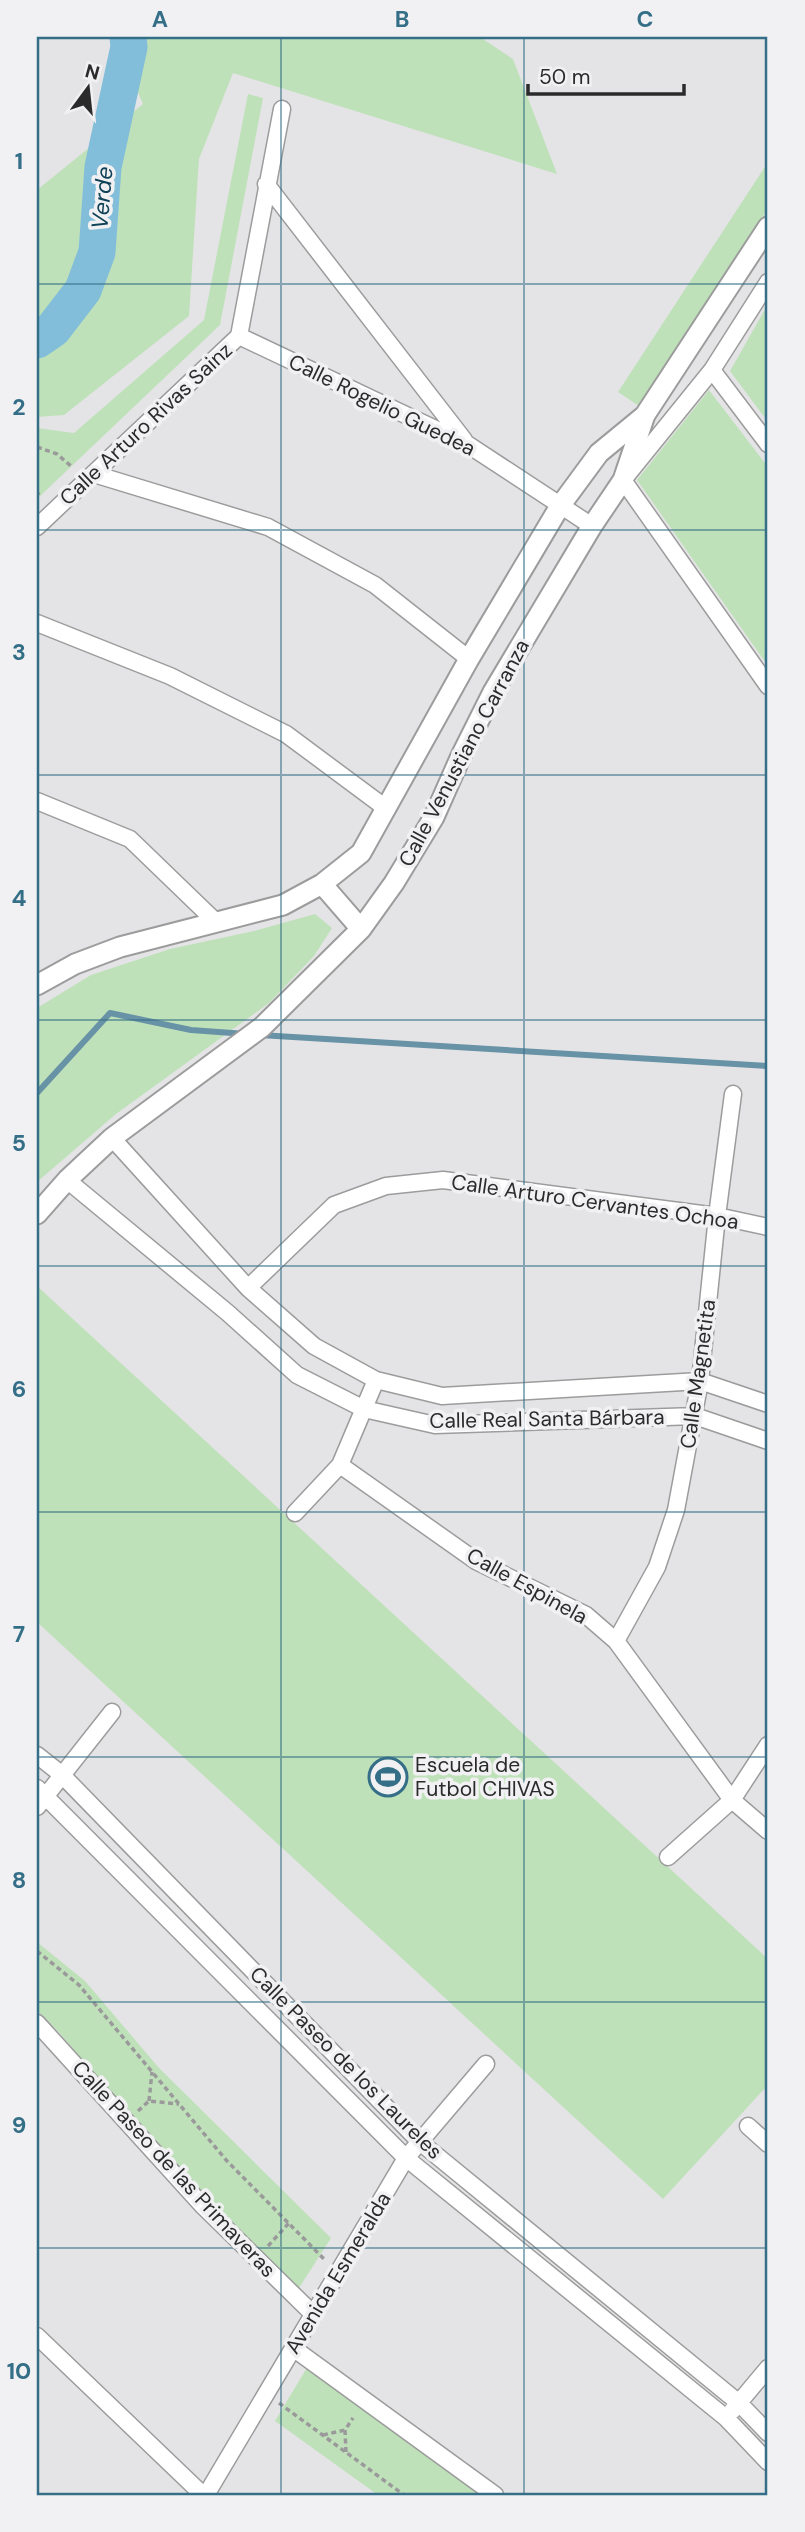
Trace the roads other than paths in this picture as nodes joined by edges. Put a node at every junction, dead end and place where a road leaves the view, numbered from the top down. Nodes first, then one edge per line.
1 (282, 109) dead end
2 (266, 184) junction
3 (768, 227) edge
4 (768, 282) edge
5 (239, 335) junction
6 (712, 370) junction
7 (645, 415) junction
8 (467, 444) junction
9 (768, 444) edge
10 (94, 474) junction
11 (623, 480) junction
12 (560, 506) junction
13 (592, 526) junction
14 (37, 527) edge
15 (37, 622) edge
16 (468, 659) junction
17 (768, 686) edge
18 (37, 801) edge
19 (387, 809) junction
20 (323, 884) junction
21 (216, 922) junction
22 (361, 929) junction
23 (37, 985) edge
24 (733, 1094) dead end
25 (112, 1138) junction
26 (67, 1180) junction
27 (37, 1213) edge
28 (717, 1216) junction
29 (768, 1227) edge
30 (248, 1289) junction
31 (376, 1380) junction
32 (700, 1381) junction
33 (768, 1404) edge
34 (364, 1409) junction
35 (695, 1416) junction
36 (768, 1441) edge
37 (340, 1465) junction
38 (295, 1513) dead end
39 (616, 1640) junction
40 (112, 1712) dead end
41 (768, 1745) edge
42 (37, 1755) edge
43 (61, 1774) junction
44 (39, 1796) edge
45 (732, 1800) junction
46 (768, 1830) edge
47 (668, 1857) dead end
48 (37, 2023) edge
49 (486, 2064) dead end
50 (748, 2126) dead end
51 (419, 2141) junction
52 (768, 2144) edge
53 (406, 2158) junction
54 (313, 2314) junction
55 (37, 2336) edge
56 (293, 2347) junction
57 (768, 2368) edge
58 (739, 2403) junction
59 (726, 2418) junction
60 (768, 2433) edge
61 (768, 2462) edge
62 (205, 2495) edge
63 (495, 2495) edge

1 - 2 street, Calle Arturo Rivas Sainz
2 - 5 street, Calle Arturo Rivas Sainz
2 - 8 street
3 - 7 street, Calle Venustiano Carranza
4 - 6 street
5 - 8 street, Calle Rogelio Guedea
5 - 10 street, Calle Arturo Rivas Sainz
6 - 9 street
6 - 11 street
7 - 11 street, Calle Venustiano Carranza
7 - 12 street, Calle Venustiano Carranza
8 - 12 street, Calle Rogelio Guedea
10 - 14 street, Calle Arturo Rivas Sainz
10 - 16 street
11 - 13 street, Calle Venustiano Carranza
11 - 17 street
12 - 13 street, Calle Rogelio Guedea
12 - 16 street, Calle Venustiano Carranza
13 - 22 street, Calle Venustiano Carranza
15 - 19 street
16 - 19 street, Calle Venustiano Carranza
18 - 21 street
19 - 20 street, Calle Venustiano Carranza
20 - 21 street, Calle Venustiano Carranza
20 - 22 street
21 - 23 street, Calle Venustiano Carranza
22 - 25 street, Calle Venustiano Carranza
24 - 28 street, Calle Magnetita
25 - 26 street, Calle Venustiano Carranza
25 - 30 street, Calle Real Santa Bárbara
26 - 27 street, Calle Venustiano Carranza
26 - 34 street, Calle Real Santa Bárbara
28 - 29 street, Calle Arturo Cervantes Ochoa
28 - 30 street, Calle Arturo Cervantes Ochoa
28 - 32 street, Calle Magnetita
30 - 31 street, Calle Real Santa Bárbara
31 - 32 street, Calle Real Santa Bárbara
31 - 34 street
32 - 33 street, Calle Real Santa Bárbara
32 - 35 street, Calle Magnetita
34 - 35 street, Calle Real Santa Bárbara
34 - 37 street
35 - 36 street, Calle Real Santa Bárbara
35 - 39 street, Calle Magnetita
37 - 38 street
37 - 39 street, Calle Espinela
39 - 45 street, Calle Espinela
40 - 43 street
41 - 45 street
42 - 43 street, Calle Paseo de los Laureles
43 - 44 street
43 - 51 street, Calle Paseo de los Laureles
44 - 53 street, Calle Paseo de los Laureles
45 - 46 street, Calle Espinela
45 - 47 street
48 - 54 street, Calle Paseo de las Primaveras
49 - 51 street, Avenida Esmeralda
50 - 52 street
51 - 53 street, Avenida Esmeralda
51 - 58 street, Calle Paseo de los Laureles
53 - 54 street, Avenida Esmeralda
53 - 59 street, Calle Paseo de los Laureles
54 - 56 street, Avenida Esmeralda
55 - 62 street
56 - 62 street, Avenida Esmeralda
56 - 63 street
57 - 58 street
58 - 59 street
58 - 60 street, Calle Paseo de los Laureles
59 - 61 street, Calle Paseo de los Laureles

